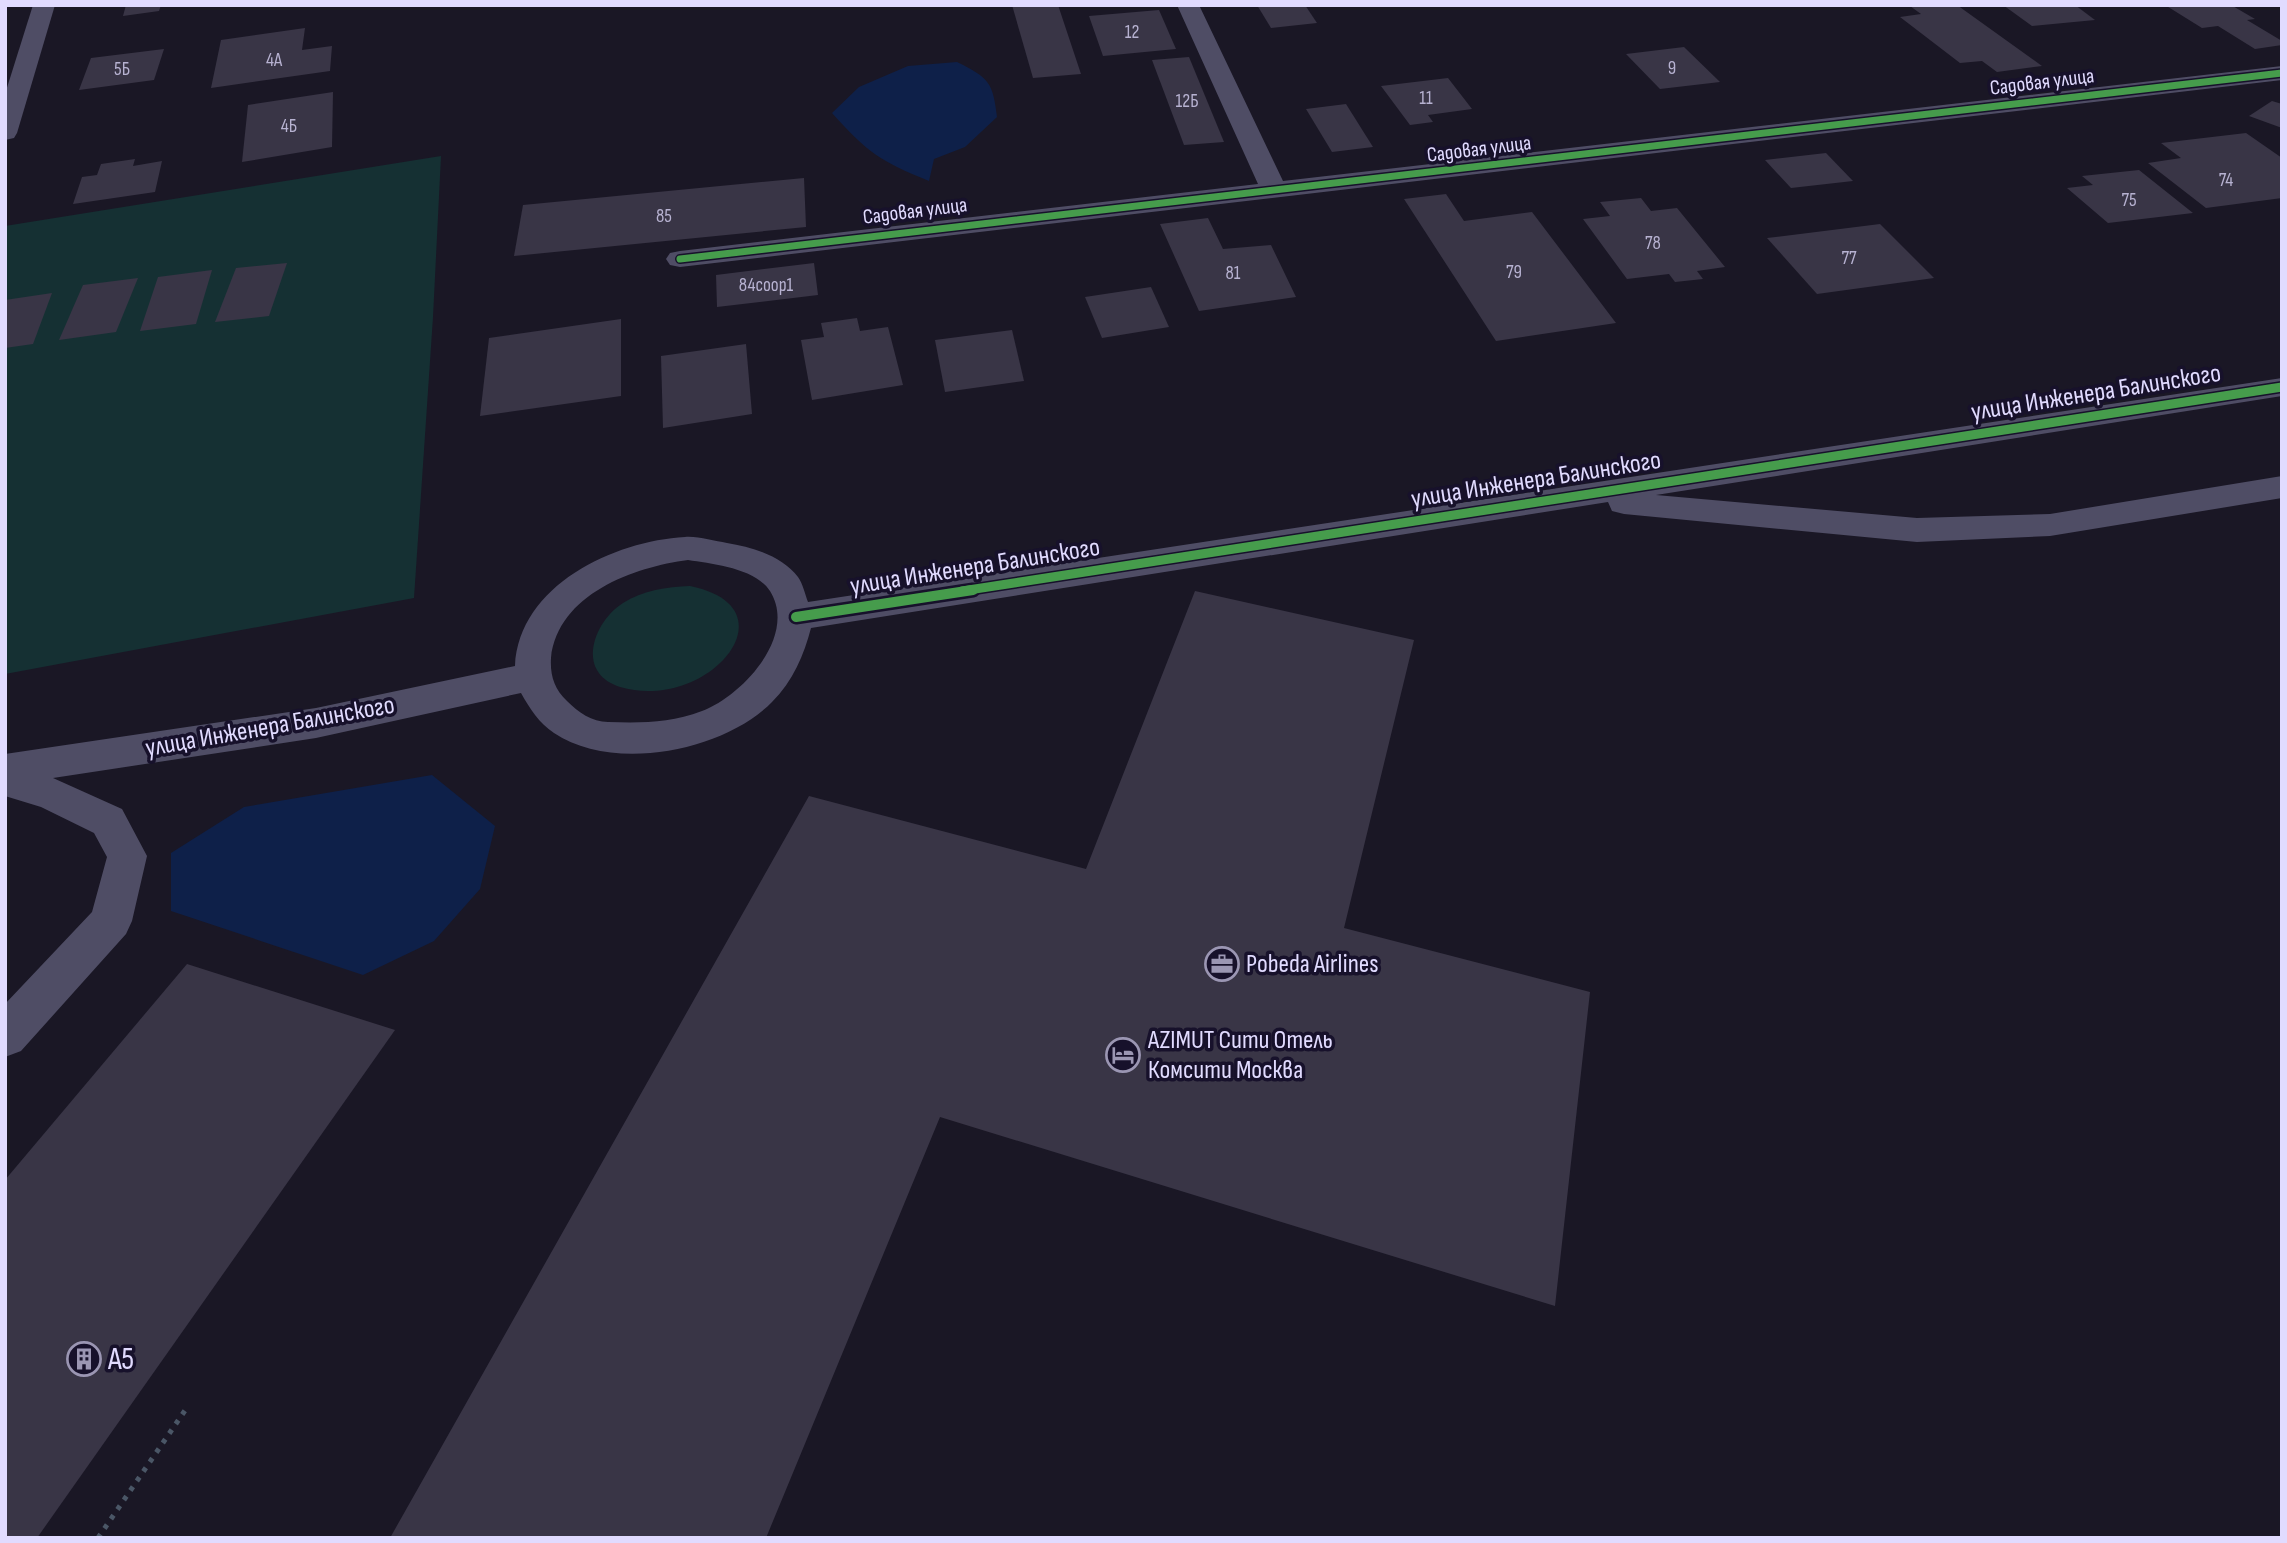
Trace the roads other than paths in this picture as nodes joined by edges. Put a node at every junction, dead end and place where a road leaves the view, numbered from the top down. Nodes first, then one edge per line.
1 (44, 5) edge
2 (1188, 5) edge
3 (2282, 74) edge
4 (5, 132) edge
5 (1273, 188) junction
6 (680, 259) dead end
7 (2282, 387) edge
8 (2282, 487) edge
9 (1566, 498) junction
10 (796, 617) junction
11 (533, 676) junction
12 (5, 770) edge
13 (5, 780) edge
14 (5, 1036) edge

1 - 4 street
2 - 5 street
3 - 5 street, Садовая улица
5 - 6 street, Садовая улица
7 - 9 street, улица Инженера Балинского
8 - 9 street
9 - 10 street, улица Инженера Балинского
10 - 11 street
10 - 11 street
11 - 12 street, улица Инженера Балинского
13 - 14 street

